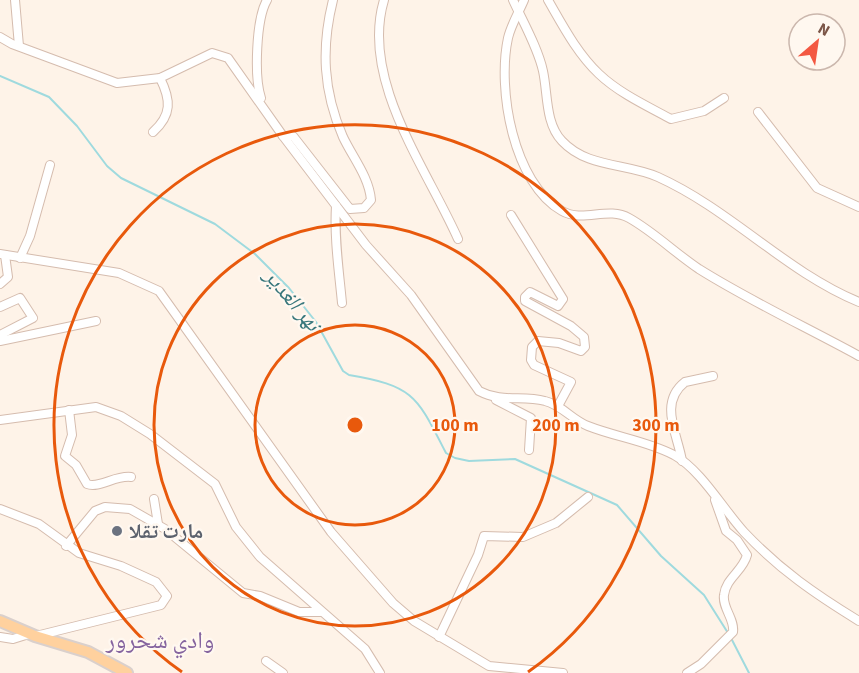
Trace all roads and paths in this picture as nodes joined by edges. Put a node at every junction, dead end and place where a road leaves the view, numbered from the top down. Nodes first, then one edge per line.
1 (15, 0) edge
2 (267, 0) edge
3 (333, 0) edge
4 (384, 0) edge
5 (513, 0) edge
6 (524, 0) edge
7 (548, 0) edge
8 (519, 12) junction
9 (0, 37) edge
10 (19, 46) junction
11 (160, 78) junction
12 (724, 98) dead end
13 (264, 108) junction
14 (759, 112) dead end
15 (153, 132) dead end
16 (283, 136) junction
17 (50, 165) dead end
18 (336, 206) junction
19 (859, 207) edge
20 (511, 215) dead end
21 (458, 239) dead end
22 (3, 254) edge
23 (20, 258) junction
24 (0, 284) edge
25 (342, 303) dead end
26 (859, 303) edge
27 (0, 307) edge
28 (96, 321) dead end
29 (0, 335) edge
30 (0, 341) edge
31 (859, 356) edge
32 (713, 376) dead end
33 (492, 398) junction
34 (558, 406) junction
35 (69, 410) junction
36 (0, 420) edge
37 (529, 450) dead end
38 (682, 461) junction
39 (131, 477) dead end
40 (713, 496) junction
41 (588, 497) dead end
42 (154, 499) dead end
43 (0, 509) edge
44 (158, 524) junction
45 (66, 546) junction
46 (320, 612) junction
47 (0, 621) edge
48 (859, 621) edge
49 (32, 635) junction
50 (0, 637) edge
51 (439, 637) junction
52 (266, 661) dead end
53 (491, 669) edge
54 (127, 673) edge
55 (283, 673) edge
56 (380, 673) edge
57 (563, 673) edge
58 (687, 673) edge

1 - 10 street
2 - 13 street
3 - 16 street
4 - 21 street
5 - 8 street
6 - 8 street
7 - 12 street
8 - 26 street
8 - 31 street
9 - 10 street
10 - 11 street
11 - 13 street
11 - 15 street
13 - 16 street
14 - 19 street
16 - 18 street
17 - 23 street
18 - 25 street
18 - 33 street
20 - 34 street
22 - 23 street
22 - 24 street
23 - 51 street
27 - 29 street
28 - 30 street
32 - 38 street
33 - 34 street
33 - 37 street
34 - 38 street
35 - 36 street
35 - 39 street
35 - 46 street
38 - 40 street
40 - 48 street
40 - 58 street
41 - 51 street
42 - 44 street
43 - 45 street
44 - 45 street
44 - 46 street
45 - 49 street
46 - 56 street
47 - 49 main road
49 - 50 street
49 - 54 main road
51 - 53 street
52 - 55 street
53 - 57 street

